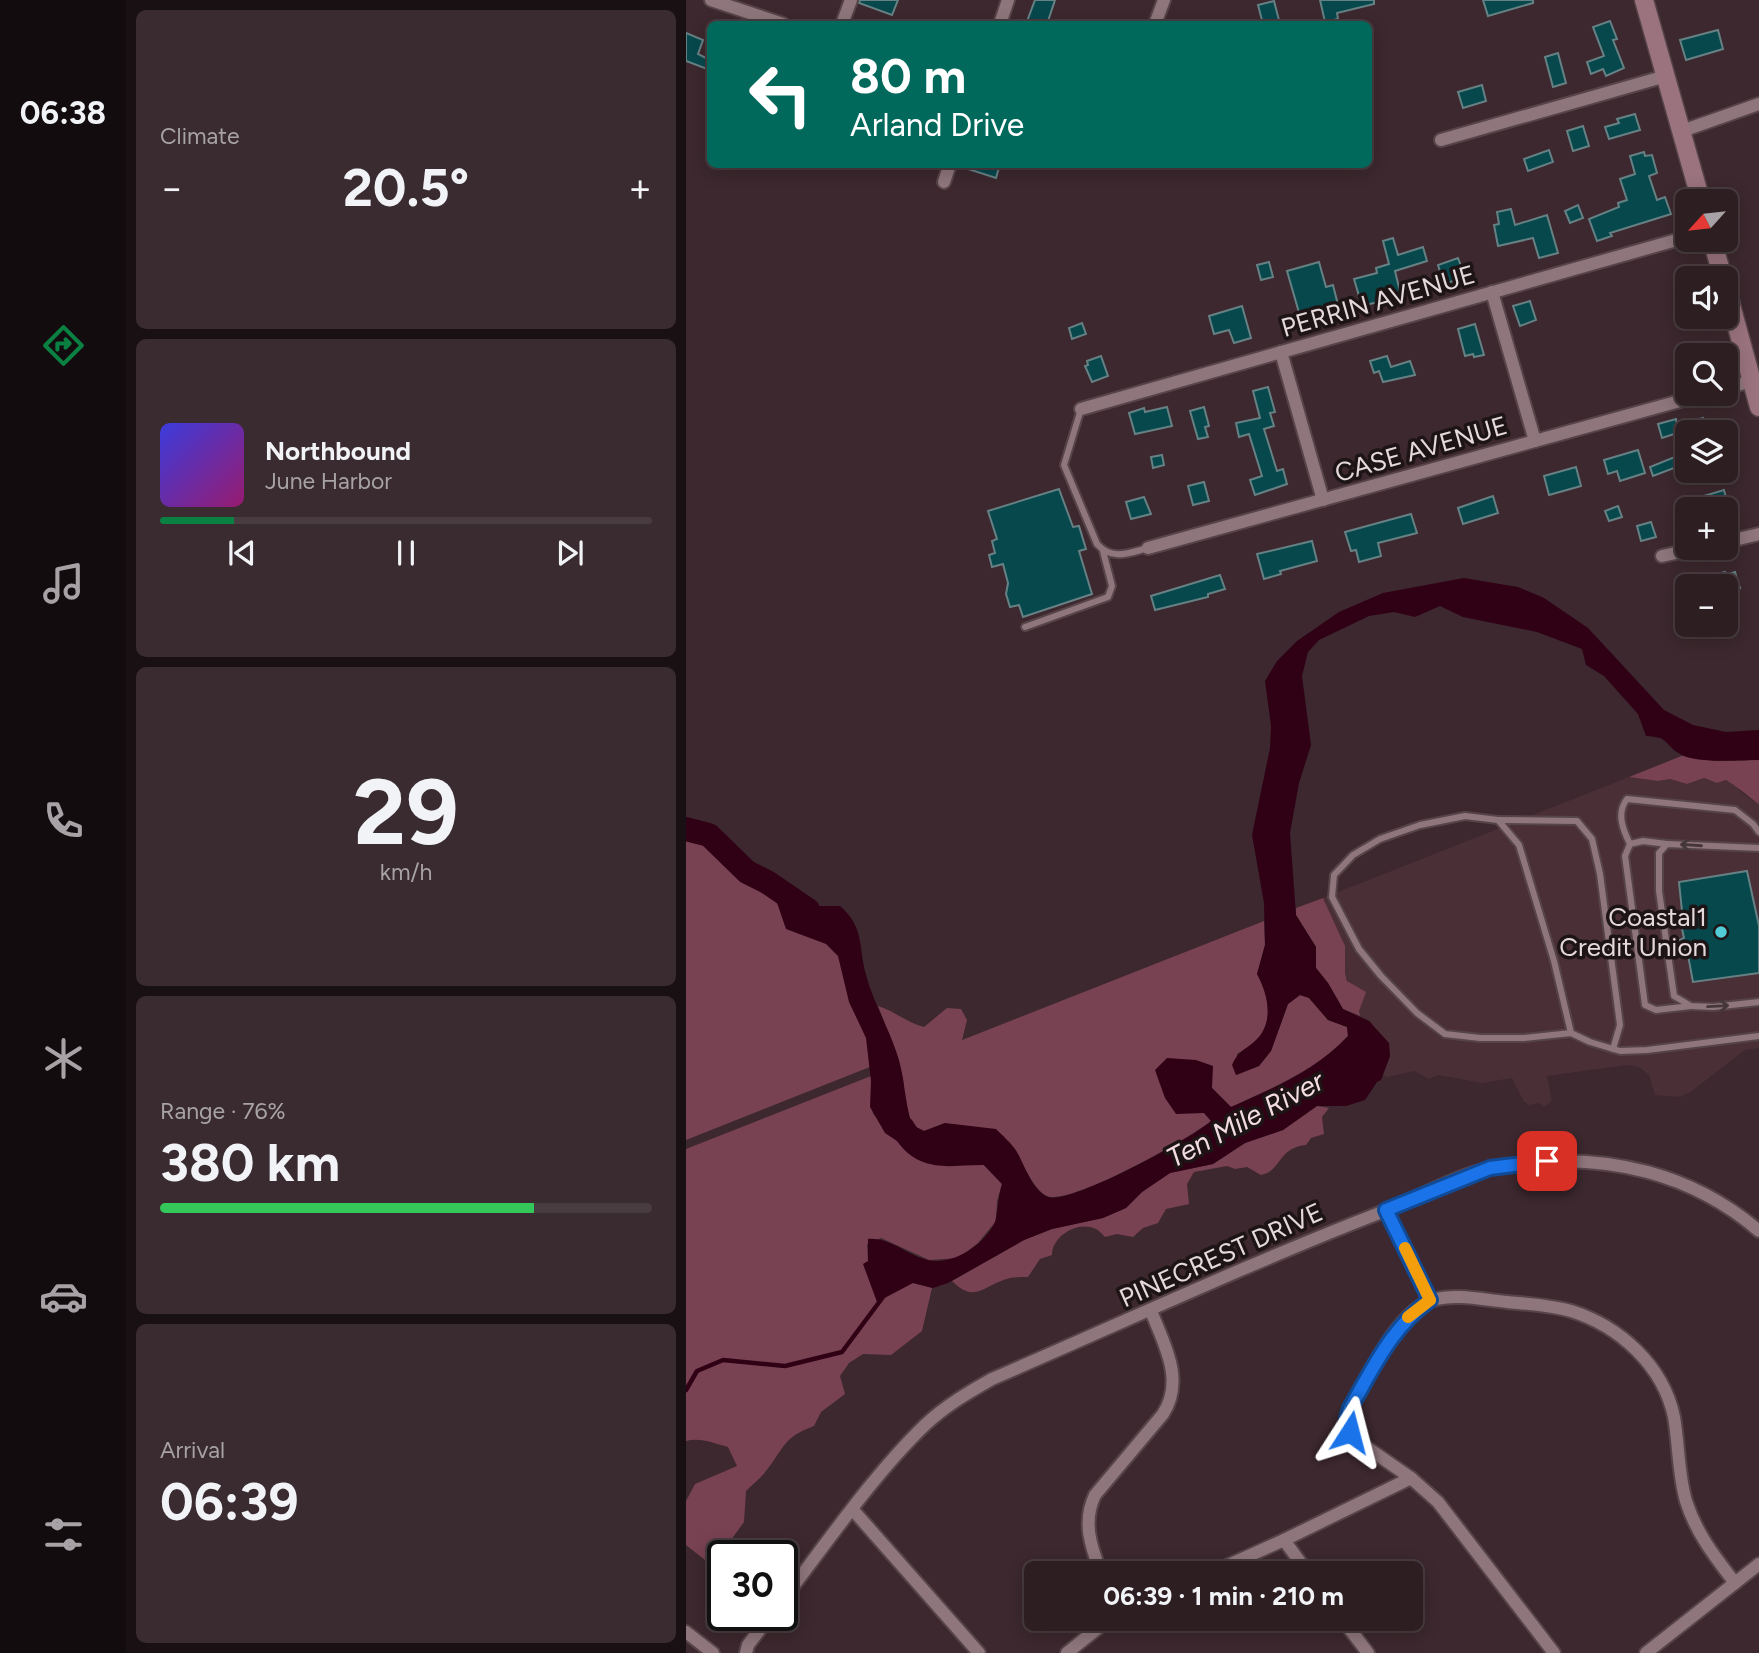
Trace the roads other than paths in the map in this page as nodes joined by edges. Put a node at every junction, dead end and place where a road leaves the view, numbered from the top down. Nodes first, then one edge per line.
1 (711, 0) edge
2 (851, 0) edge
3 (1008, 0) edge
4 (1164, 0) edge
5 (1644, 0) edge
6 (774, 21) edge
7 (843, 21) edge
8 (1001, 21) edge
9 (1156, 21) edge
10 (1666, 76) junction
11 (1759, 104) edge
12 (1682, 131) junction
13 (1441, 140) dead end
14 (949, 168) edge
15 (944, 183) dead end
16 (1698, 189) edge
17 (1675, 240) edge
18 (1492, 292) junction
19 (1738, 329) edge
20 (1281, 352) junction
21 (1752, 381) junction
22 (1738, 385) edge
23 (1675, 402) edge
24 (1759, 407) edge
25 (1081, 409) joint
26 (1535, 441) junction
27 (1323, 500) junction
28 (1759, 534) edge
29 (1738, 539) edge
30 (1148, 548) joint
31 (1103, 551) junction
32 (1675, 553) edge
33 (1662, 556) dead end
34 (1025, 627) dead end
35 (1498, 820) junction
36 (1759, 832) edge
37 (1630, 844) junction
38 (1667, 844) junction
39 (1759, 848) edge
40 (1759, 1002) edge
41 (1691, 1006) junction
42 (1571, 1032) junction
43 (1759, 1036) edge
44 (1613, 1049) junction
45 (1386, 1210) junction
46 (1759, 1231) edge
47 (1430, 1300) junction
48 (1151, 1311) junction
49 (1410, 1478) junction
50 (853, 1510) junction
51 (1284, 1540) junction
52 (1097, 1561) edge
53 (1238, 1561) edge
54 (1299, 1561) edge
55 (1759, 1564) edge
56 (798, 1580) edge
57 (1735, 1583) junction
58 (759, 1631) edge
59 (1094, 1631) edge
60 (1351, 1631) edge
61 (686, 1632) edge
62 (713, 1653) edge
63 (746, 1653) edge
64 (979, 1653) edge
65 (1067, 1653) edge
66 (1368, 1653) edge
67 (1554, 1653) edge
68 (1646, 1653) edge

1 - 6 street
2 - 7 street
3 - 8 street
4 - 9 street
5 - 10 main road
10 - 12 main road
10 - 13 street
11 - 12 street
12 - 16 main road
14 - 15 street
17 - 18 street, PERRIN AVENUE
18 - 20 street, PERRIN AVENUE
18 - 26 street
19 - 21 main road
20 - 25 street, PERRIN AVENUE
20 - 27 street
21 - 22 street
21 - 24 main road
23 - 26 street, CASE AVENUE
25 - 31 lane
26 - 27 street, CASE AVENUE
27 - 30 street, CASE AVENUE
28 - 29 street
30 - 31 lane
31 - 34 lane
32 - 33 street
35 - 42 lane
35 - 42 lane
35 - 44 lane
36 - 37 lane
37 - 38 lane
37 - 41 lane
39 -> 38 lane
38 - 41 lane
41 -> 40 lane
42 - 44 lane
43 - 44 lane
45 - 46 street, PINECREST DRIVE
45 - 47 street
45 - 48 street, PINECREST DRIVE
47 - 49 street
47 - 57 street
48 - 50 street, PINECREST DRIVE
48 - 52 street
49 - 51 street
49 - 67 street
50 - 56 street, PINECREST DRIVE
50 - 64 street
51 - 53 street
51 - 54 street
55 - 57 street
57 - 68 street
58 - 63 street
59 - 65 street
60 - 66 street
61 - 62 street

